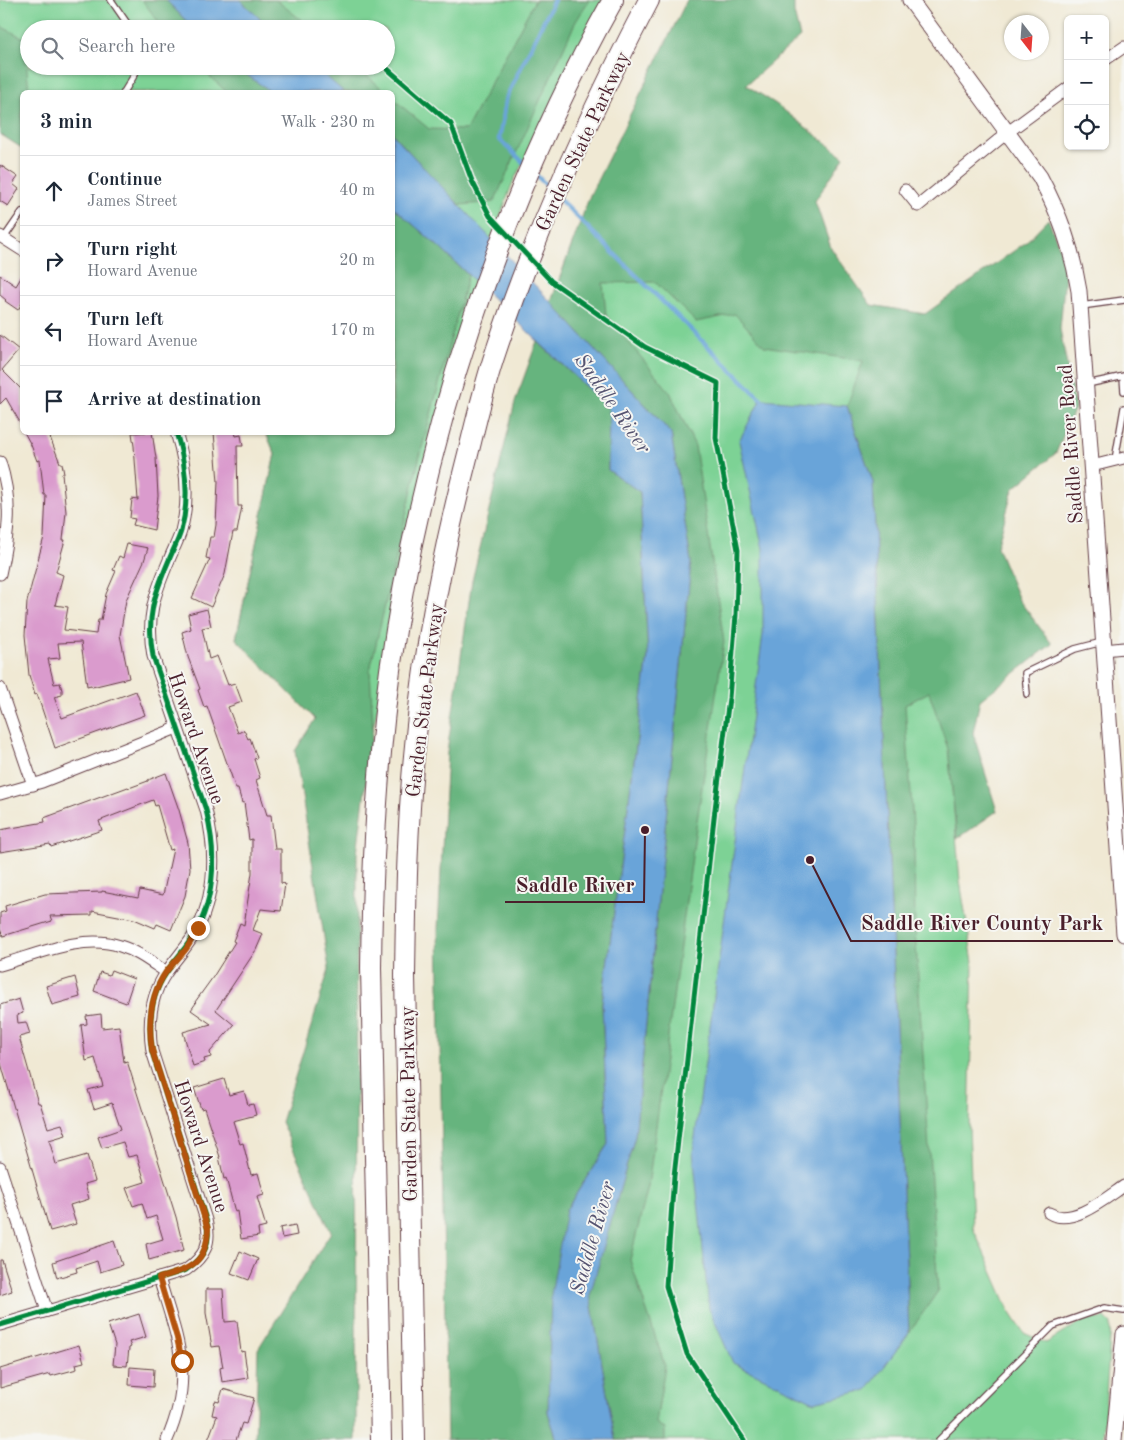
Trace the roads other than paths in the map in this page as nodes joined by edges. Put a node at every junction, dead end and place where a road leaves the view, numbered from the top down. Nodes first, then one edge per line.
1 (111, 0) edge
2 (613, 0) edge
3 (649, 0) edge
4 (910, 0) edge
5 (125, 20) edge
6 (1124, 47) edge
7 (1109, 57) edge
8 (134, 75) edge
9 (125, 90) edge
10 (1064, 91) edge
11 (1008, 132) junction
12 (905, 190) dead end
13 (20, 214) edge
14 (2, 237) edge
15 (20, 249) edge
16 (1124, 300) edge
17 (1080, 306) junction
18 (1123, 376) edge
19 (1086, 384) junction
20 (1124, 391) edge
21 (1124, 408) edge
22 (177, 435) edge
23 (1119, 459) edge
24 (0, 462) edge
25 (1092, 466) junction
26 (0, 574) edge
27 (1104, 646) junction
28 (1124, 648) edge
29 (0, 688) edge
30 (1027, 694) dead end
31 (178, 728) junction
32 (33, 785) junction
33 (0, 794) edge
34 (1124, 934) edge
35 (0, 965) edge
36 (166, 972) junction
37 (0, 1167) edge
38 (1124, 1186) edge
39 (1049, 1213) dead end
40 (159, 1278) junction
41 (47, 1311) junction
42 (1124, 1311) edge
43 (0, 1325) edge
44 (1124, 1334) edge
45 (1121, 1393) edge
46 (167, 1440) edge
47 (381, 1440) edge
48 (414, 1440) edge
49 (939, 1440) edge
50 (1114, 1440) edge

1 - 5 lane
2 - 47 highway, Garden State Parkway
3 - 48 highway, Garden State Parkway
4 - 11 street, Saddle River Road
6 - 7 street
8 - 9 lane
10 - 11 street
11 - 12 street
11 - 17 street, Saddle River Road
13 - 14 lane
14 - 15 street
16 - 17 lane
17 - 19 street, Saddle River Road
18 - 19 lane
18 - 20 lane
19 - 25 street, Saddle River Road
21 - 23 lane
22 - 31 street, Howard Avenue
23 - 25 street
24 - 26 street
25 - 27 street, Saddle River Road
27 - 28 street
27 - 30 lane
27 - 34 street, Saddle River Road
29 - 32 street
31 - 32 street
31 - 36 street, Howard Avenue
32 - 33 street
35 - 36 street
36 - 40 street, Howard Avenue
37 - 41 street
38 - 39 street
40 - 41 street, Howard Avenue
40 - 46 street
41 - 43 street, Howard Avenue
42 - 49 lane
44 - 45 street
45 - 50 street

